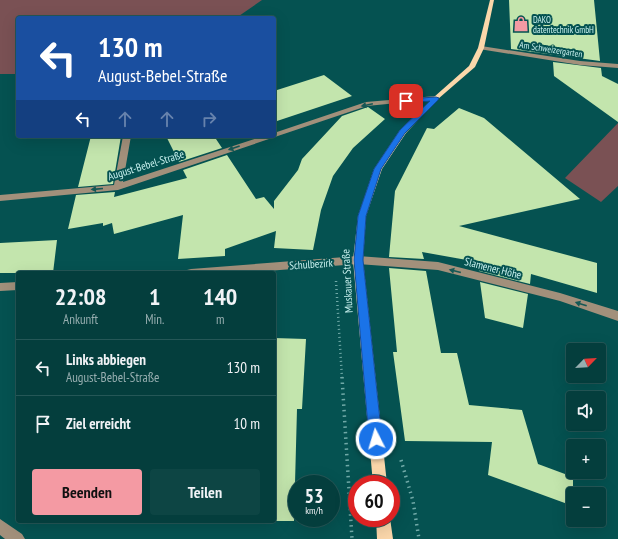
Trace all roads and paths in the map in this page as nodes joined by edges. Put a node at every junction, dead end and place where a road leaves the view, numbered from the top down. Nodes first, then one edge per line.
1 (492, 0) edge
2 (481, 48) junction
3 (618, 66) edge
4 (436, 98) junction
5 (276, 135) edge
6 (127, 138) edge
7 (267, 138) edge
8 (118, 187) junction
9 (0, 198) edge
10 (358, 260) junction
11 (217, 271) edge
12 (16, 286) edge
13 (0, 287) edge
14 (618, 316) edge
15 (400, 454) dead end
16 (379, 475) edge
17 (0, 526) edge
18 (384, 527) edge
19 (17, 539) edge
20 (385, 539) edge
21 (420, 539) edge

1 - 2 main road, Muskauer Straße
2 - 3 street, Am Schweizergarten
2 - 4 main road, Muskauer Straße
4 -> 5 street, August-Bebel-Straße
4 - 10 main road, Muskauer Straße
6 - 8 street
7 -> 8 street, August-Bebel-Straße
8 -> 9 street, August-Bebel-Straße
10 - 11 street, Schulbezirk
14 -> 10 street, Slamener Höhe
10 - 16 main road, Muskauer Straße
12 - 13 street
15 - 21 path
17 - 19 street
18 - 20 main road

